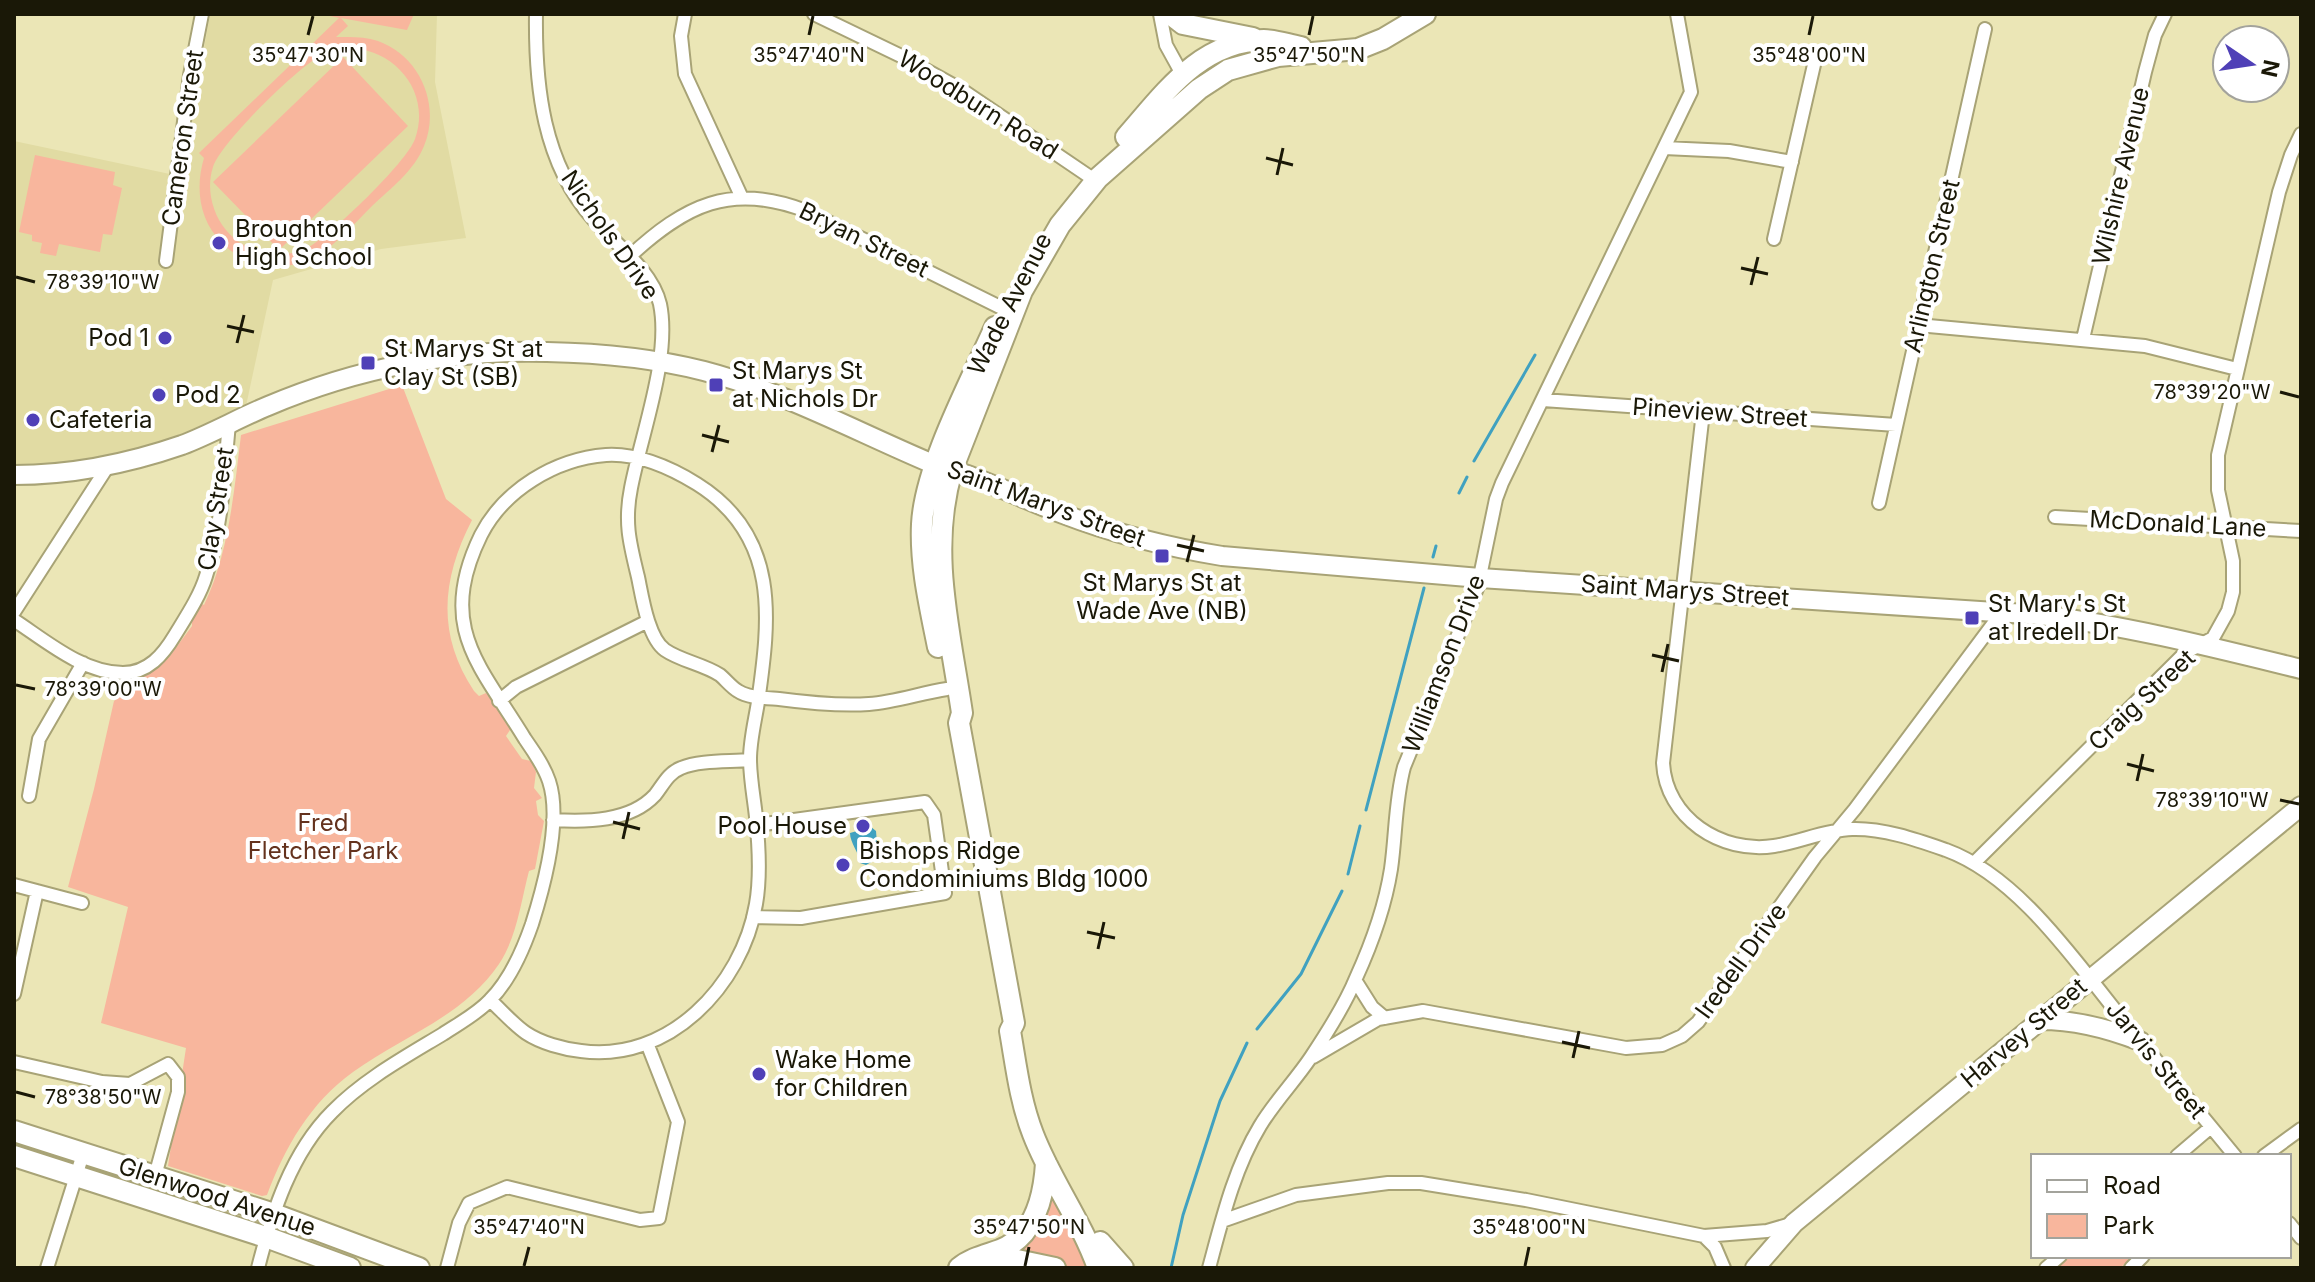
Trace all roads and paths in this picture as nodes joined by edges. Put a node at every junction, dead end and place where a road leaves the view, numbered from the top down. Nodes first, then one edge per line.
1 (202, 14) edge
2 (536, 14) edge
3 (685, 14) edge
4 (814, 14) edge
5 (1160, 14) edge
6 (1170, 14) edge
7 (1425, 14) edge
8 (1677, 14) edge
9 (2165, 14) edge
10 (1985, 29) dead end
11 (1271, 48) junction
12 (1816, 56) dead end
13 (1182, 74) junction
14 (1147, 132) junction
15 (2301, 134) edge
16 (1664, 148) junction
17 (1792, 162) junction
18 (1093, 178) junction
19 (742, 198) junction
20 (1774, 239) dead end
21 (629, 257) junction
22 (166, 261) dead end
23 (1008, 311) junction
24 (1918, 325) junction
25 (2083, 339) junction
26 (659, 363) junction
27 (2237, 369) junction
28 (1543, 400) junction
29 (1703, 412) junction
30 (229, 424) junction
31 (1896, 425) junction
32 (638, 457) junction
33 (108, 466) junction
34 (944, 468) junction
35 (14, 475) edge
36 (1879, 503) dead end
37 (2055, 517) dead end
38 (2227, 528) junction
39 (2301, 531) edge
40 (1480, 578) junction
41 (1682, 590) junction
42 (14, 612) edge
43 (2002, 612) junction
44 (14, 620) edge
45 (648, 621) junction
46 (2204, 645) junction
47 (83, 663) junction
48 (2301, 669) edge
49 (947, 689) junction
50 (759, 697) junction
51 (499, 701) junction
52 (959, 723) junction
53 (750, 760) junction
54 (29, 796) dead end
55 (2301, 806) edge
56 (553, 820) junction
57 (757, 825) junction
58 (1837, 831) junction
59 (1975, 862) junction
60 (14, 885) edge
61 (37, 891) junction
62 (82, 903) dead end
63 (753, 917) junction
64 (2090, 979) junction
65 (1355, 980) junction
66 (14, 994) edge
67 (490, 1000) junction
68 (1385, 1018) junction
69 (2040, 1020) junction
70 (1014, 1023) junction
71 (2140, 1041) junction
72 (647, 1043) junction
73 (1310, 1058) junction
74 (14, 1062) edge
75 (2211, 1127) junction
76 (2301, 1129) edge
77 (14, 1131) edge
78 (83, 1154) junction
79 (2179, 1154) edge
80 (2233, 1154) edge
81 (2267, 1154) edge
82 (14, 1156) edge
83 (1046, 1163) junction
84 (76, 1176) junction
85 (155, 1176) junction
86 (274, 1214) junction
87 (1222, 1221) junction
88 (1794, 1223) junction
89 (1704, 1236) junction
90 (266, 1237) junction
91 (1100, 1242) junction
92 (47, 1268) edge
93 (258, 1268) edge
94 (350, 1268) edge
95 (419, 1268) edge
96 (447, 1268) edge
97 (959, 1268) edge
98 (978, 1268) edge
99 (1055, 1268) edge
100 (1098, 1268) edge
101 (1109, 1268) edge
102 (1123, 1268) edge
103 (1209, 1268) edge
104 (1724, 1268) edge
105 (1755, 1268) edge

1 - 22 street, Cameron Street
2 - 21 street, Nichols Drive
3 - 19 street
4 - 18 street, Woodburn Road
5 - 13 street
6 - 11 main road
7 - 11 main road, Wade Avenue
8 - 16 street, Williamson Drive
9 - 25 street, Wilshire Avenue
10 - 24 street, Arlington Street
11 - 13 main road, Wade Avenue
11 - 14 main road, Wade Avenue
12 - 17 street
13 - 14 main road
13 - 18 main road, Wade Avenue
14 - 18 main road, Wade Avenue
15 - 27 street, Craig Street
16 - 17 street
16 - 28 street, Williamson Drive
17 - 20 street
18 - 23 main road, Wade Avenue
19 - 21 street, Bryan Street
19 - 23 street, Bryan Street
21 - 26 street, Nichols Drive
23 - 34 main road, Wade Avenue
24 - 25 street
24 - 31 street, Arlington Street
25 - 27 street
26 - 30 main road, Saint Marys Street
26 - 32 street, Nichols Drive
26 - 34 main road, Saint Marys Street
27 - 38 street, Craig Street
28 - 29 street, Pineview Street
28 - 40 street, Williamson Drive
29 - 31 street, Pineview Street
29 - 41 street, Jarvis Street
30 - 33 main road, Saint Marys Street
30 - 47 street, Clay Street
31 - 36 street, Arlington Street
32 - 45 street, Nichols Drive
32 - 50 street
32 - 51 street
33 - 35 main road, Saint Marys Street
33 - 42 street
34 - 40 main road, Saint Marys Street
34 - 49 main road, Wade Avenue
34 - 52 main road, Wade Avenue
37 - 38 street, McDonald Lane
38 - 39 street, McDonald Lane
38 - 46 street, Craig Street
40 - 41 main road, Saint Marys Street
40 - 65 street, Williamson Drive
41 - 43 main road, Saint Marys Street
41 - 58 street, Jarvis Street
43 - 46 main road, Saint Marys Street
43 - 58 street, Iredell Drive
44 - 47 street, Clay Street
45 - 50 street
45 - 51 street
46 - 48 main road, Saint Marys Street
46 - 59 street, Craig Street
47 - 54 street
49 - 50 street
49 - 52 main road, Wade Avenue
50 - 53 street
51 - 56 street
52 - 70 main road, Wade Avenue
53 - 56 street
53 - 57 street
55 - 64 main road, Harvey Street
56 - 67 street
57 - 63 street
57 - 63 street
58 - 59 street, Jarvis Street
58 - 68 street, Iredell Drive
59 - 64 street, Jarvis Street
60 - 61 street
61 - 62 street
61 - 66 street
63 - 72 street
64 - 69 main road, Harvey Street
64 - 71 street, Jarvis Street
65 - 68 street
65 - 73 street, Williamson Drive
67 - 72 street
67 - 86 street
68 - 73 street, Iredell Drive
69 - 71 main road
69 - 88 main road, Harvey Street
70 - 83 main road, Wade Avenue
70 - 91 main road, Wade Avenue
71 - 75 street, Jarvis Street
72 - 96 street
73 - 87 street, Williamson Drive
74 - 85 street
75 - 79 street
75 - 80 street, Jarvis Street
76 - 81 street
77 - 78 main road, Glenwood Avenue
78 - 84 street
78 - 85 main road, Glenwood Avenue
82 - 84 main road, Glenwood Avenue
83 - 97 main road
83 - 100 main road, Wade Avenue
84 - 90 main road, Glenwood Avenue
84 - 92 street
85 - 86 main road, Glenwood Avenue
86 - 90 street
86 - 95 main road, Glenwood Avenue
87 - 89 street
87 - 103 street, Williamson Drive
88 - 89 street
88 - 105 main road, Harvey Street
89 - 104 street
90 - 93 street
90 - 94 main road, Glenwood Avenue
91 - 101 main road, Wade Avenue
91 - 102 main road
98 - 99 main road

